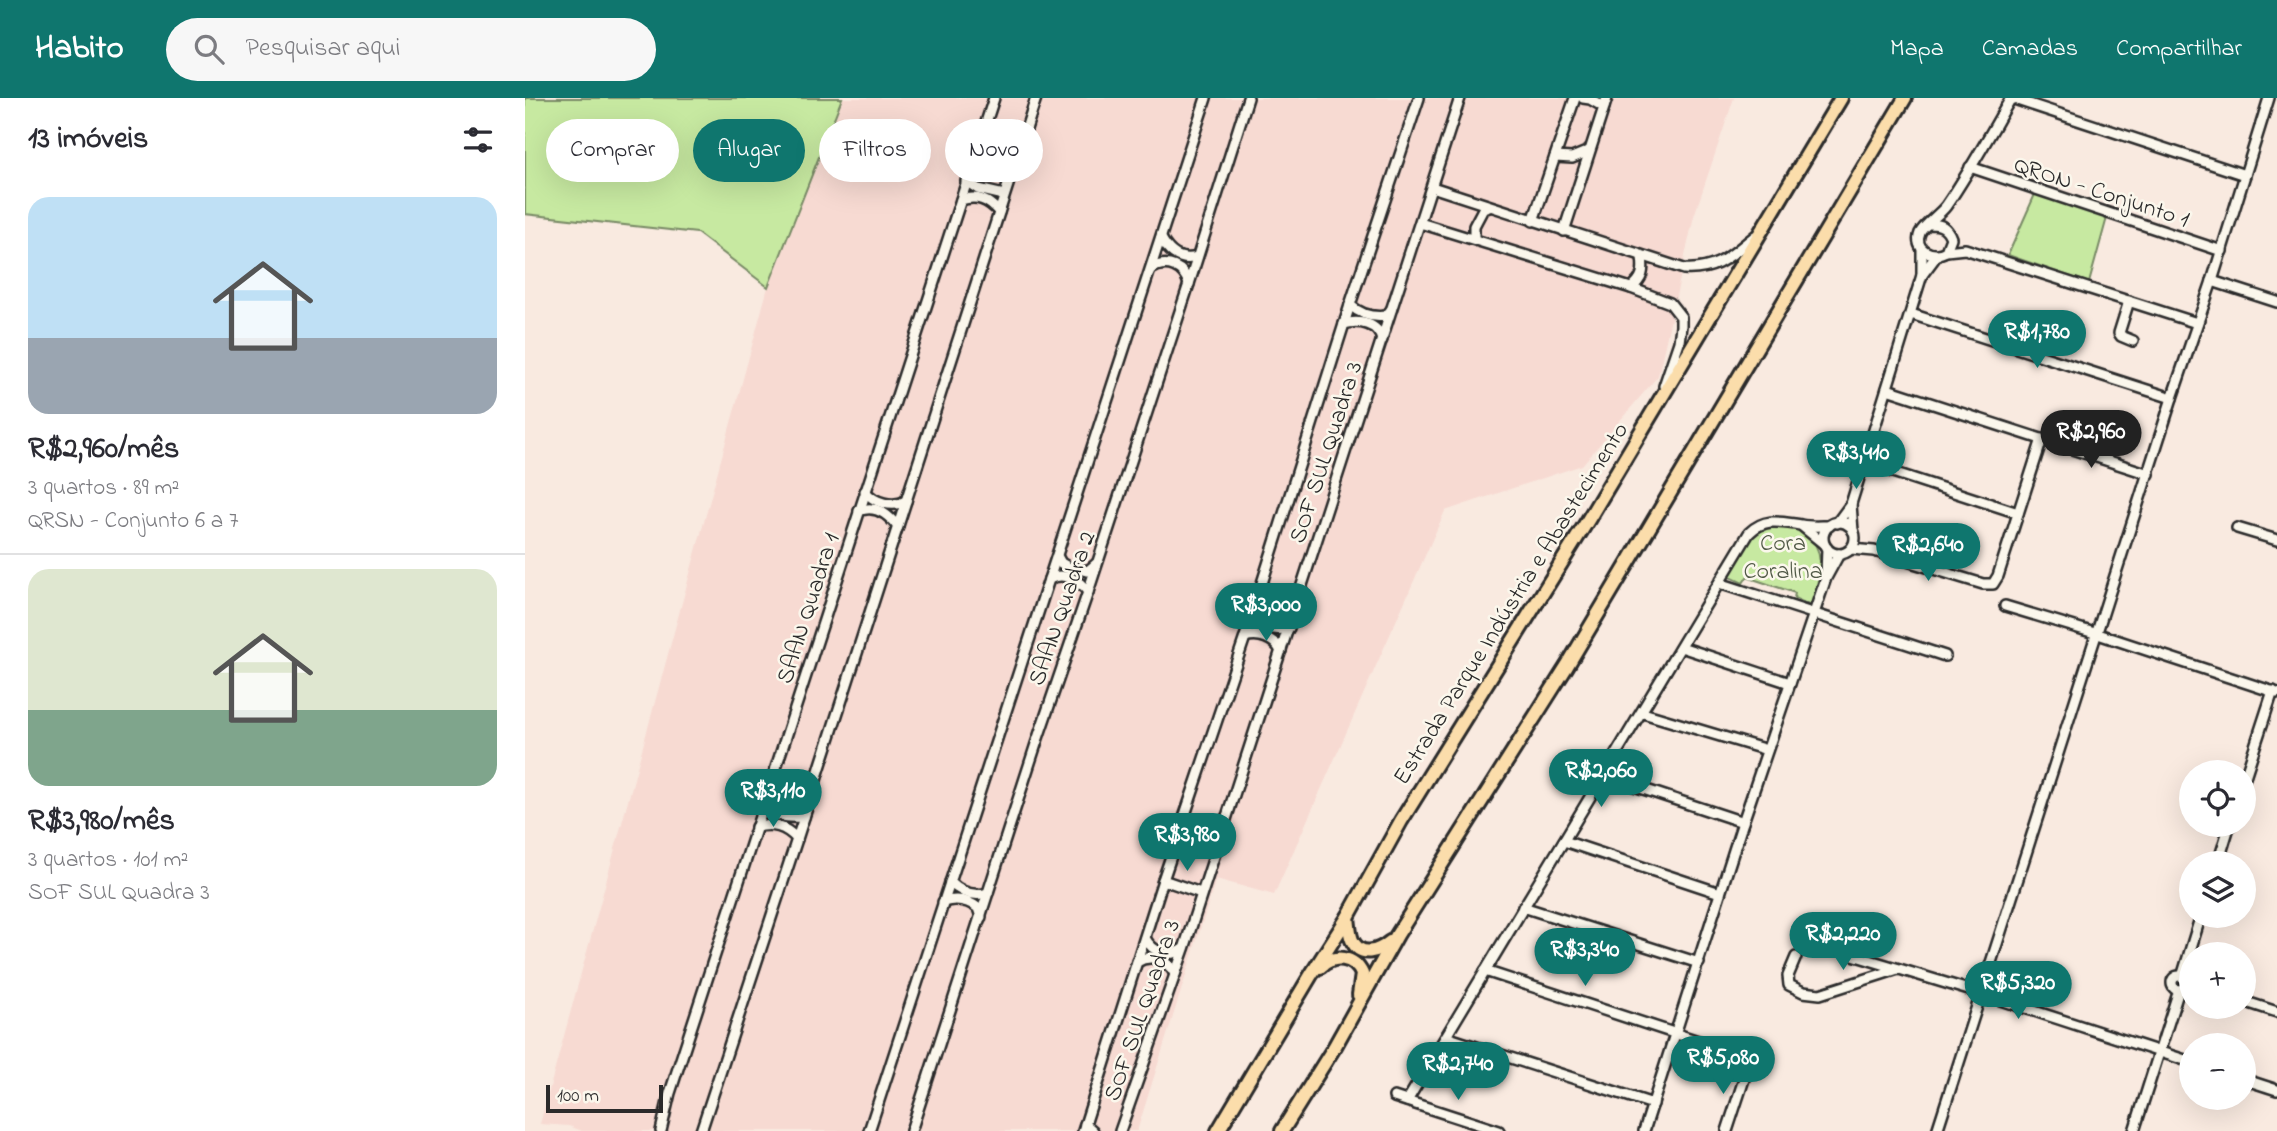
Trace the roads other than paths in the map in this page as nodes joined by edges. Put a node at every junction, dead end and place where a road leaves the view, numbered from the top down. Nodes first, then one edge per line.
1 (994, 98) edge
2 (1036, 98) edge
3 (1206, 98) edge
4 (1248, 98) edge
5 (1419, 98) edge
6 (1460, 98) edge
7 (1575, 98) edge
8 (1582, 98) edge
9 (1842, 98) edge
10 (1905, 98) edge
11 (2011, 98) edge
12 (2268, 98) edge
13 (1606, 102) edge
14 (987, 119) edge
15 (1590, 151) junction
16 (1555, 157) junction
17 (1970, 167) junction
18 (2245, 175) junction
19 (966, 182) edge
20 (968, 182) edge
21 (1431, 187) junction
22 (1004, 195) junction
23 (961, 200) junction
24 (1489, 207) junction
25 (1945, 208) junction
26 (999, 212) junction
27 (1533, 221) junction
28 (1420, 223) junction
29 (1930, 224) junction
30 (1946, 228) junction
31 (1764, 229) junction
32 (1565, 231) junction
33 (1161, 238) junction
34 (1474, 238) junction
35 (1951, 238) junction
36 (1922, 249) junction
37 (1965, 249) junction
38 (2222, 251) junction
39 (1941, 253) junction
40 (1197, 257) junction
41 (1642, 257) junction
42 (1151, 269) junction
43 (1922, 275) junction
44 (2212, 281) junction
45 (1189, 284) junction
46 (1631, 288) junction
47 (2129, 302) junction
48 (2277, 302) edge
49 (1350, 305) junction
50 (1392, 310) junction
51 (1911, 314) junction
52 (2197, 323) junction
53 (1344, 324) junction
54 (1382, 340) junction
55 (2133, 341) dead end
56 (1887, 389) junction
57 (2172, 398) junction
58 (1658, 401) junction
59 (2042, 439) junction
60 (1862, 462) junction
61 (2149, 474) junction
62 (865, 491) junction
63 (906, 501) junction
64 (1851, 504) junction
65 (859, 511) junction
66 (2018, 513) junction
67 (1833, 525) junction
68 (1802, 526) junction
69 (898, 527) junction
70 (2237, 528) dead end
71 (1854, 533) junction
72 (2277, 540) edge
73 (1825, 546) junction
74 (1851, 549) junction
75 (1874, 551) junction
76 (1839, 554) junction
77 (1057, 556) junction
78 (1096, 564) junction
79 (1826, 578) junction
80 (1049, 579) junction
81 (1719, 583) junction
82 (1088, 592) junction
83 (2005, 606) dead end
84 (1814, 613) junction
85 (1250, 620) junction
86 (1289, 628) junction
87 (2098, 634) junction
88 (1245, 637) junction
89 (1681, 647) junction
90 (1281, 651) junction
91 (1945, 656) dead end
92 (1790, 683) junction
93 (2275, 692) edge
94 (1643, 713) junction
95 (1767, 750) junction
96 (2251, 760) edge
97 (1604, 776) junction
98 (765, 801) junction
99 (804, 817) junction
100 (1743, 822) junction
101 (756, 827) junction
102 (797, 839) junction
103 (1564, 841) junction
104 (1163, 880) junction
105 (950, 882) junction
106 (988, 893) junction
107 (1201, 893) junction
108 (1720, 894) junction
109 (943, 902) junction
110 (1523, 907) junction
111 (981, 917) junction
112 (1349, 917) junction
113 (1397, 935) junction
114 (1145, 938) junction
115 (1184, 948) junction
116 (1853, 955) dead end
117 (1796, 957) dead end
118 (1136, 962) junction
119 (1699, 963) junction
120 (1899, 968) junction
121 (1485, 971) junction
122 (1175, 974) junction
123 (1311, 975) junction
124 (2179, 990) edge
125 (1982, 994) junction
126 (1358, 1003) junction
127 (2256, 1005) edge
128 (2277, 1012) edge
129 (1676, 1033) junction
130 (1445, 1037) junction
131 (2160, 1052) junction
132 (2179, 1058) edge
133 (2256, 1083) edge
134 (2277, 1090) edge
135 (1394, 1097) dead end
136 (1407, 1101) junction
137 (1653, 1104) junction
138 (1084, 1127) edge
139 (662, 1129) edge
140 (701, 1131) edge
141 (869, 1131) edge
142 (911, 1131) edge
143 (1093, 1131) edge
144 (1120, 1131) edge
145 (1218, 1131) edge
146 (1282, 1131) edge
147 (1499, 1131) edge
148 (1644, 1131) edge
149 (1727, 1131) edge
150 (1937, 1131) edge
151 (2134, 1131) edge

1 - 14 street, SAAN Quadra 1
2 - 22 street
3 - 33 street
4 - 40 street, SAAN Quadra 2
5 - 49 street
6 - 21 street, SOF SUL Quadra 3
7 - 8 street
7 - 16 street
8 - 13 street
9 - 31 highway, Estrada Parque Indústria e Abastecimento
10 - 113 highway
11 - 17 street
11 - 18 street
12 - 18 street
13 - 15 street
15 - 16 street
15 - 32 street
16 - 27 street
17 - 25 street
17 - 38 street, QRON - Conjunto 1
18 - 38 street
19 - 23 street, SAAN Quadra 1
20 - 22 street
21 - 24 street
21 - 28 street, SOF SUL Quadra 3
22 - 26 street
23 - 26 street
23 - 62 street, SAAN Quadra 1
24 - 27 street
24 - 34 street
25 - 29 street
25 - 30 street
26 - 63 street
27 - 32 street
28 - 34 street
28 - 50 street, SOF SUL Quadra 3
29 - 30 street
29 - 36 street
30 - 35 street
31 - 41 street
31 - 58 highway, Estrada Parque Indústria e Abastecimento
32 - 41 street
33 - 40 street
33 - 42 street
34 - 46 street
35 - 37 street
35 - 39 street
36 - 39 street
36 - 43 street
37 - 39 street
37 - 47 street
38 - 44 street
39 - 43 street
40 - 45 street, SAAN Quadra 2
41 - 46 street
42 - 45 street
42 - 77 street
43 - 51 street
44 - 48 street
44 - 52 street
45 - 78 street, SAAN Quadra 2
46 - 58 street
47 - 52 street
47 - 55 street
49 - 50 street
49 - 53 street
50 - 54 street, SOF SUL Quadra 3
51 - 56 street
51 - 57 street
52 - 57 street
53 - 54 street
53 - 85 street
54 - 86 street, SOF SUL Quadra 3
56 - 59 street
56 - 60 street
57 - 61 street
58 - 112 highway, Estrada Parque Indústria e Abastecimento
59 - 61 street
59 - 66 street
60 - 64 street
60 - 66 street
61 - 87 street
62 - 63 street
62 - 65 street, SAAN Quadra 1
63 - 69 street
64 - 67 street
64 - 71 street
65 - 69 street
65 - 98 street, SAAN Quadra 1
66 - 75 street
67 - 68 street
67 - 71 street
67 - 73 street
68 - 73 street
68 - 81 street
69 - 99 street
70 - 72 street
71 - 74 street
71 - 75 street
73 - 76 street
73 - 79 street
74 - 75 street
74 - 76 street
76 - 79 street
77 - 78 street
77 - 80 street
78 - 82 street, SAAN Quadra 2
79 - 84 street
80 - 82 street
80 - 105 street
81 - 84 street
81 - 89 street
82 - 106 street, SAAN Quadra 2
83 - 87 street
84 - 91 street
84 - 92 street
85 - 86 street
85 - 88 street
86 - 90 street, SOF SUL Quadra 3
87 - 93 street
87 - 125 street
88 - 90 street
88 - 104 street
89 - 92 street
89 - 94 street
90 - 107 street, SOF SUL Quadra 3
92 - 95 street
93 - 96 street
94 - 95 street
94 - 97 street
95 - 100 street
97 - 100 street
97 - 103 street
98 - 99 street
98 - 101 street, SAAN Quadra 1
99 - 102 street
100 - 108 street
101 - 102 street
101 - 139 street, SAAN Quadra 1
102 - 140 street
103 - 108 street
103 - 110 street
104 - 107 street
104 - 114 street
105 - 106 street
105 - 109 street
106 - 111 street, SAAN Quadra 2
107 - 115 street, SOF SUL Quadra 3
108 - 119 street
109 - 111 street
109 - 141 street
110 - 119 street
110 - 121 street
111 - 142 street, SAAN Quadra 2
112 - 113 highway
112 - 123 highway, Estrada Parque Indústria e Abastecimento
113 - 126 highway
114 - 115 street
114 - 118 street
115 - 122 street, SOF SUL Quadra 3
116 - 120 street
117 - 120 street
118 - 122 street
118 - 138 street
119 - 129 street
120 - 125 street
121 - 129 street
121 - 130 street
122 - 144 street, SOF SUL Quadra 3
123 - 126 highway
123 - 145 highway, Estrada Parque Indústria e Abastecimento
124 - 131 street
125 - 131 street
125 - 150 street
126 - 146 highway
127 - 128 street
129 - 137 street
129 - 149 street
130 - 136 street
130 - 137 street
131 - 132 street
131 - 151 street
133 - 134 street
135 - 136 street
136 - 147 street
137 - 148 street
138 - 143 street

